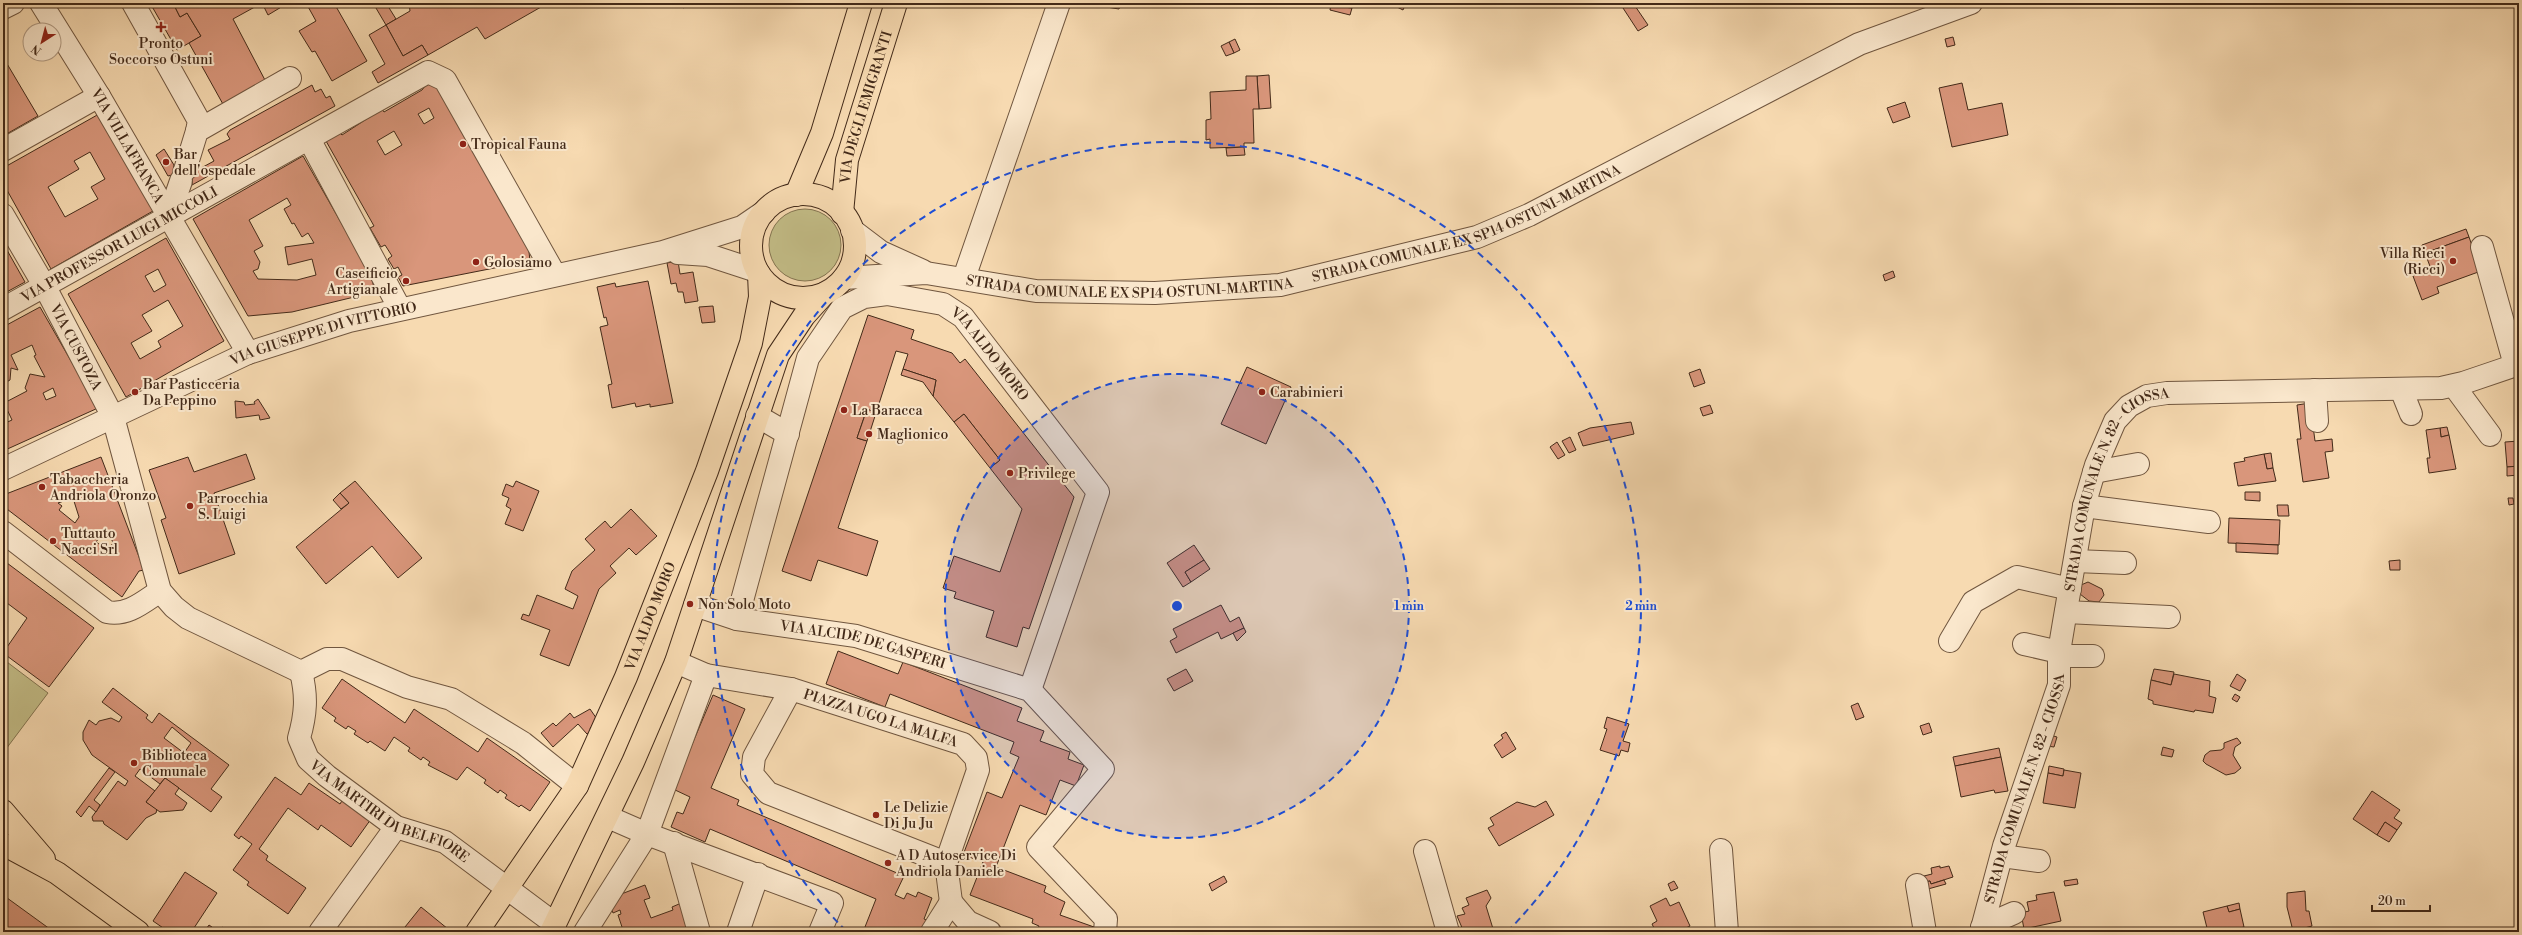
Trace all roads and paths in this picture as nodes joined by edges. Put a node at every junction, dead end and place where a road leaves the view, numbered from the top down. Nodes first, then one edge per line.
1 (12, 3) edge
2 (41, 3) edge
3 (133, 3) edge
4 (861, 3) edge
5 (896, 3) edge
6 (1059, 3) edge
7 (1971, 3) edge
8 (3, 8) edge
9 (290, 78) dead end
10 (99, 96) junction
11 (197, 131) junction
12 (309, 139) junction
13 (3, 150) edge
14 (796, 195) junction
15 (764, 212) junction
16 (3, 215) edge
17 (169, 216) junction
18 (847, 221) junction
19 (2482, 247) dead end
20 (663, 252) junction
21 (758, 272) junction
22 (926, 273) junction
23 (556, 275) junction
24 (844, 278) junction
25 (964, 278) junction
26 (45, 287) junction
27 (824, 294) junction
28 (3, 309) edge
29 (400, 309) junction
30 (248, 353) junction
31 (2517, 364) edge
32 (2454, 386) junction
33 (2401, 389) junction
34 (2315, 390) junction
35 (2410, 414) dead end
36 (758, 416) junction
37 (113, 417) junction
38 (2317, 421) dead end
39 (788, 434) junction
40 (2490, 435) dead end
41 (2138, 464) dead end
42 (3, 469) edge
43 (2094, 472) junction
44 (2084, 506) junction
45 (2208, 522) dead end
46 (3, 532) edge
47 (2075, 561) junction
48 (2125, 563) dead end
49 (2070, 589) junction
50 (160, 591) junction
51 (695, 605) junction
52 (2066, 612) junction
53 (2169, 617) dead end
54 (737, 619) junction
55 (1950, 641) dead end
56 (2024, 644) dead end
57 (2059, 654) junction
58 (2093, 656) dead end
59 (676, 662) junction
60 (300, 672) junction
61 (706, 675) junction
62 (791, 689) junction
63 (1030, 690) junction
64 (576, 786) junction
65 (3, 811) edge
66 (608, 817) junction
67 (396, 827) junction
68 (647, 834) junction
69 (3, 844) edge
70 (674, 844) junction
71 (1425, 850) dead end
72 (1721, 850) dead end
73 (2002, 856) junction
74 (2039, 861) dead end
75 (946, 863) junction
76 (57, 873) junction
77 (758, 874) junction
78 (1918, 885) dead end
79 (507, 888) junction
80 (951, 902) junction
81 (2014, 913) dead end
82 (553, 928) edge
83 (1982, 929) edge
84 (138, 932) edge
85 (320, 932) edge
86 (477, 932) edge
87 (585, 932) edge
88 (699, 932) edge
89 (738, 932) edge
90 (820, 932) edge
91 (932, 932) edge
92 (990, 932) edge
93 (1105, 932) edge
94 (1448, 932) edge
95 (1727, 932) edge
96 (1926, 932) edge

1 - 8 street
2 - 10 street, VIA VILLAFRANCA
3 - 11 street
4 - 14 main road
5 - 18 main road, VIA DEGLI EMIGRANTI
6 - 25 street
7 - 25 street, STRADA COMUNALE EX SP14 OSTUNI-MARTINA
9 - 11 street
10 - 13 street
10 - 17 street, VIA VILLAFRANCA
11 - 17 street
12 - 17 street, VIA PROFESSOR LUIGI MICCOLI
12 - 23 street, VIA PROFESSOR LUIGI MICCOLI
12 - 29 street
14 - 15 main road
14 - 18 main road
15 - 20 street, VIA GIUSEPPE DI VITTORIO
15 - 21 main road
16 - 26 street, VIA CUSTOZA
17 - 26 street, VIA PROFESSOR LUIGI MICCOLI
17 - 30 street, VIA VILLAFRANCA
18 - 22 street, STRADA COMUNALE EX SP14 OSTUNI-MARTINA
18 - 24 main road
19 - 31 street
20 - 21 street, VIA GIUSEPPE DI VITTORIO
20 - 23 street, VIA GIUSEPPE DI VITTORIO
21 - 27 main road
21 - 64 main road, VIA ALDO MORO
22 - 24 street, STRADA COMUNALE EX SP14 OSTUNI-MARTINA
22 - 25 street, STRADA COMUNALE EX SP14 OSTUNI-MARTINA
23 - 29 street, VIA GIUSEPPE DI VITTORIO
24 - 27 main road
26 - 28 street, VIA PROFESSOR LUIGI MICCOLI
26 - 37 street, VIA CUSTOZA
27 - 36 main road
29 - 30 street, VIA GIUSEPPE DI VITTORIO
30 - 37 street, VIA GIUSEPPE DI VITTORIO
31 - 32 street, STRADA COMUNALE N. 82 - CIOSSA
32 - 33 street, STRADA COMUNALE N. 82 - CIOSSA
32 - 40 street
33 - 34 street, STRADA COMUNALE N. 82 - CIOSSA
33 - 35 street
34 - 38 street
34 - 43 street, STRADA COMUNALE N. 82 - CIOSSA
36 - 39 street
36 - 51 main road
37 - 42 street, VIA GIUSEPPE DI VITTORIO
37 - 50 street, VIA CUSTOZA
39 - 54 street, VIA ALDO MORO
39 - 63 street, VIA ALDO MORO
41 - 43 street
43 - 44 street, STRADA COMUNALE N. 82 - CIOSSA
44 - 45 street
44 - 47 street, STRADA COMUNALE N. 82 - CIOSSA
46 - 50 street
47 - 48 street
47 - 49 street, STRADA COMUNALE N. 82 - CIOSSA
49 - 52 street, STRADA COMUNALE N. 82 - CIOSSA
49 - 55 street
50 - 60 street
51 - 54 street, VIA ALCIDE DE GASPERI
51 - 59 main road
52 - 53 street
52 - 57 street, STRADA COMUNALE N. 82 - CIOSSA
54 - 63 street, VIA ALCIDE DE GASPERI
56 - 57 street
57 - 58 street
57 - 73 street, STRADA COMUNALE N. 82 - CIOSSA
59 - 61 street, PIAZZA UGO LA MALFA
59 - 66 main road
60 - 64 street
60 - 67 street, VIA MARTIRI DI BELFIORE
61 - 62 street, PIAZZA UGO LA MALFA
61 - 68 street
62 - 75 street, PIAZZA UGO LA MALFA
62 - 75 street, PIAZZA UGO LA MALFA
63 - 93 street
64 - 79 main road, VIA ALDO MORO
65 - 76 main road
66 - 68 street
66 - 82 main road
67 - 79 street, VIA MARTIRI DI BELFIORE
67 - 85 street
68 - 70 street
68 - 87 street
69 - 76 main road
70 - 77 street
70 - 88 street
71 - 94 street
72 - 95 street
73 - 74 street
73 - 83 street, STRADA COMUNALE N. 82 - CIOSSA
75 - 80 street
76 - 84 main road
77 - 89 street
77 - 90 street
78 - 96 street
79 - 82 street, VIA MARTIRI DI BELFIORE
79 - 86 main road, VIA ALDO MORO
80 - 91 street
80 - 92 street
81 - 83 street

